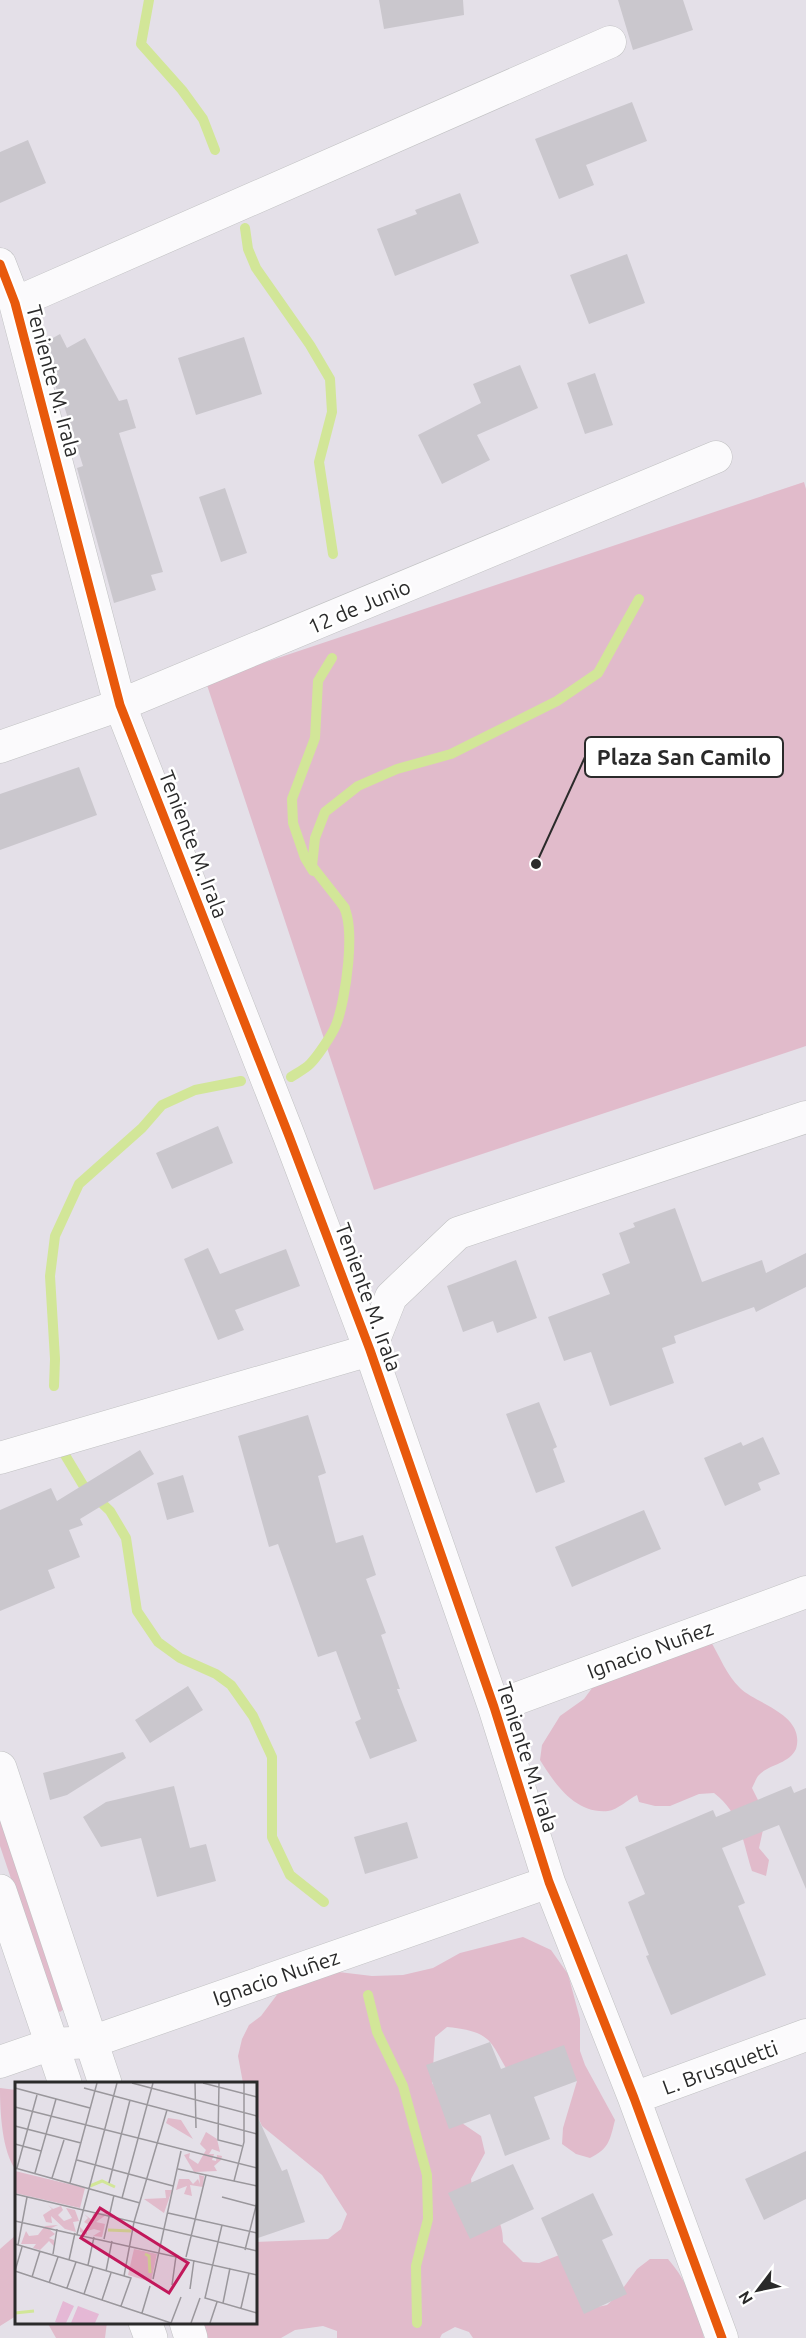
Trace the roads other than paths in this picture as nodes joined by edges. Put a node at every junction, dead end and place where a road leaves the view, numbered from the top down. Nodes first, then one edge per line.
1 (610, 42) dead end
2 (0, 264) edge
3 (15, 303) junction
4 (716, 457) dead end
5 (120, 705) junction
6 (0, 747) edge
7 (806, 1117) edge
8 (370, 1350) junction
9 (0, 1458) edge
10 (806, 1592) edge
11 (494, 1707) junction
12 (0, 1768) edge
13 (549, 1882) junction
14 (0, 1892) edge
15 (806, 2035) edge
16 (92, 2042) junction
17 (52, 2044) junction
18 (0, 2062) edge
19 (65, 2082) edge
20 (105, 2082) edge
21 (634, 2098) junction
22 (146, 2323) edge
23 (186, 2323) edge
24 (151, 2338) edge
25 (191, 2338) edge
26 (722, 2338) edge

1 - 3 street
2 - 3 street, Teniente M. Irala
3 - 5 street, Teniente M. Irala
4 - 5 street, 12 de Junio
5 - 6 street, 12 de Junio
5 - 8 street, Teniente M. Irala
7 - 8 street
8 - 9 street
8 - 11 street, Teniente M. Irala
10 - 11 street, Ignacio Nuñez
11 - 13 street, Teniente M. Irala
12 - 16 street
13 - 16 street, Ignacio Nuñez
13 - 21 street, Teniente M. Irala
14 - 17 street
15 - 21 street, L. Brusquetti
16 - 17 street, Ignacio Nuñez
16 - 20 street
17 - 18 street, Ignacio Nuñez
17 - 19 street
21 - 26 street, Teniente M. Irala
22 - 24 street
23 - 25 street

